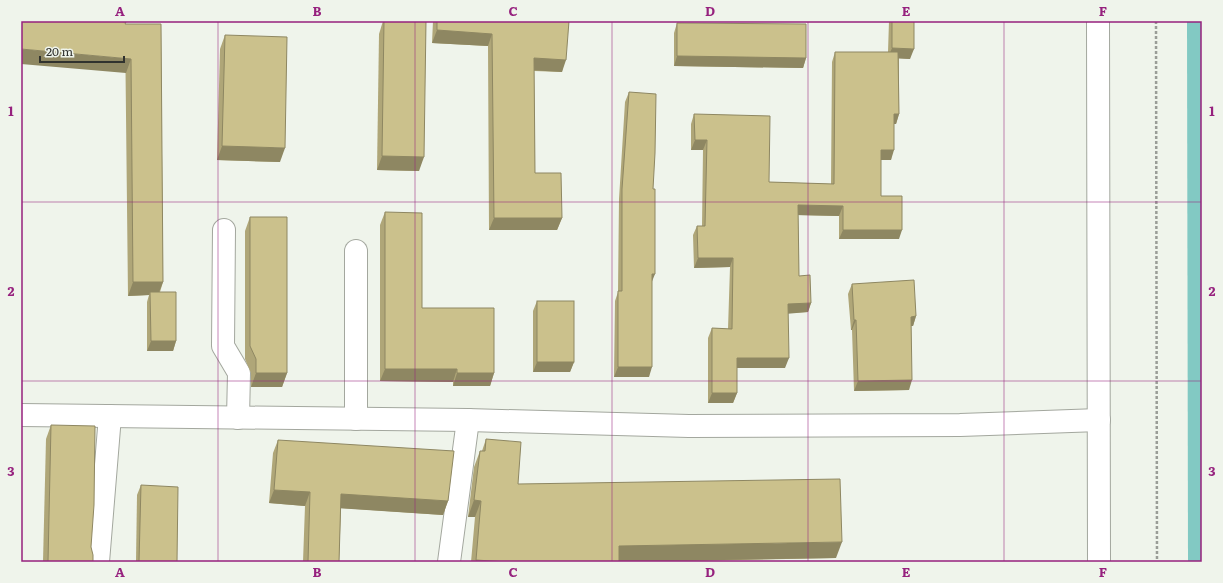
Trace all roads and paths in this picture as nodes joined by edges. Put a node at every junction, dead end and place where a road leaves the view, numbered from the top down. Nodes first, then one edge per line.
1 (1098, 21) edge
2 (1156, 21) edge
3 (224, 230) dead end
4 (356, 251) dead end
5 (21, 415) edge
6 (110, 416) junction
7 (238, 418) junction
8 (356, 419) junction
9 (468, 420) junction
10 (1098, 420) junction
11 (98, 562) edge
12 (449, 562) edge
13 (1099, 562) edge
14 (1157, 562) edge

1 - 10 street
2 - 14 path
3 - 7 street
4 - 8 street
5 - 6 street
6 - 7 street
6 - 11 street
7 - 8 street
8 - 9 street
9 - 10 street
9 - 12 street
10 - 13 street

